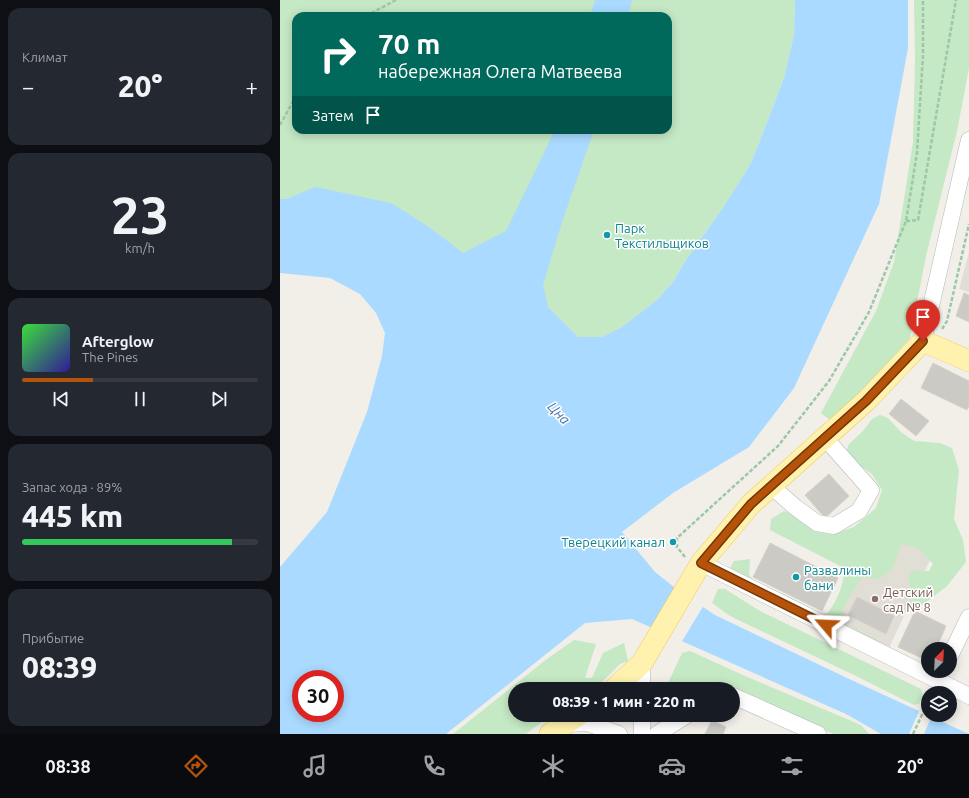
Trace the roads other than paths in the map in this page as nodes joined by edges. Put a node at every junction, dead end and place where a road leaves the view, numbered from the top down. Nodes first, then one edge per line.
1 (969, 140) edge
2 (923, 341) junction
3 (969, 361) edge
4 (825, 438) junction
5 (771, 486) junction
6 (701, 563) junction
7 (969, 617) edge
8 (957, 642) edge
9 (642, 663) junction
10 (921, 667) edge
11 (943, 678) edge
12 (622, 682) edge
13 (642, 682) edge
14 (969, 696) edge
15 (740, 699) edge
16 (642, 722) edge
17 (676, 722) edge
18 (566, 724) edge
19 (619, 734) edge
20 (642, 734) edge
21 (657, 734) edge
22 (818, 734) edge

1 - 2 street
2 - 3 main road
2 - 4 main road
4 - 5 main road
4 - 5 street
5 - 6 main road
6 - 9 main road
6 - 10 street
7 - 8 street
9 - 12 main road
9 - 13 street
11 - 14 street
15 - 22 street
16 - 20 street
17 - 21 street
18 - 19 street

